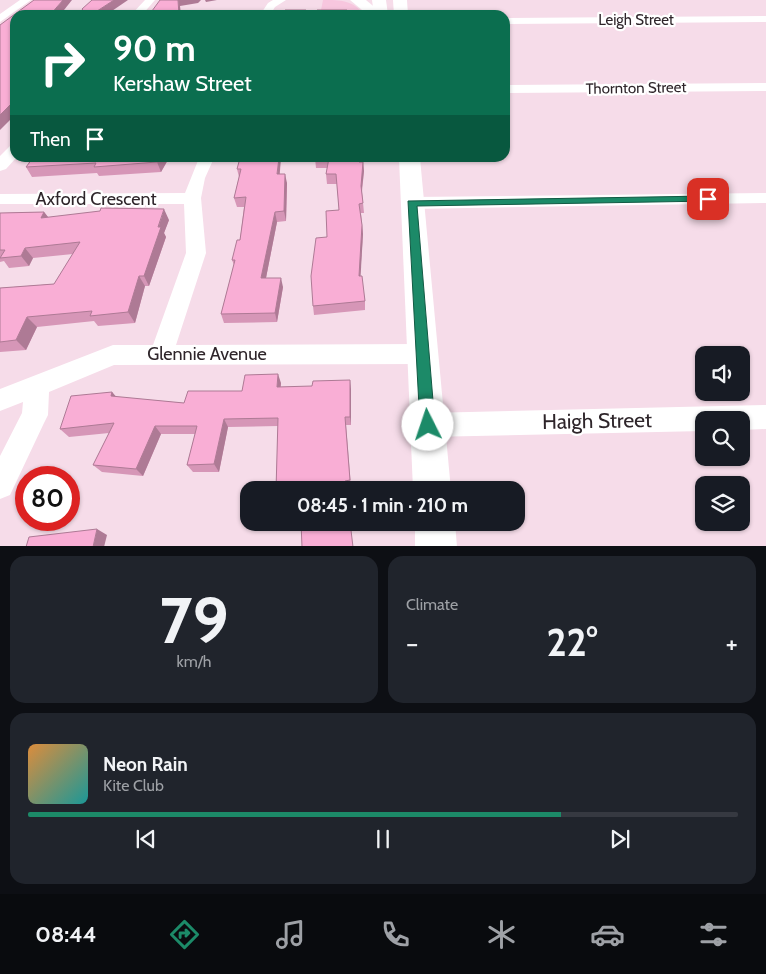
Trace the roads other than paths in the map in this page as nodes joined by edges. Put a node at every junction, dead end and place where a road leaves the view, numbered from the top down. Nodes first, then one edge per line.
1 (26, 0) edge
2 (150, 0) edge
3 (281, 0) edge
4 (357, 0) edge
5 (12, 10) edge
6 (141, 10) edge
7 (268, 10) edge
8 (370, 10) edge
9 (766, 19) edge
10 (510, 21) edge
11 (766, 87) edge
12 (510, 89) edge
13 (10, 155) edge
14 (205, 162) edge
15 (409, 162) edge
16 (0, 166) edge
17 (192, 198) junction
18 (766, 198) edge
19 (0, 199) edge
20 (412, 203) junction
21 (161, 354) junction
22 (423, 354) junction
23 (37, 386) junction
24 (0, 400) edge
25 (766, 417) edge
26 (428, 425) junction
27 (431, 481) edge
28 (0, 485) edge
29 (435, 531) edge
30 (436, 546) edge

1 - 5 street
2 - 6 street
3 - 7 street
4 - 8 main road
9 - 10 street, Leigh Street
11 - 12 street, Thornton Street
13 - 16 street
14 - 17 street
15 - 20 main road
17 - 19 street, Axford Crescent
17 - 21 street
18 - 20 street
20 - 22 main road
21 - 22 street, Glennie Avenue
21 - 23 street, Glennie Avenue
22 - 26 main road
23 - 24 street, Glennie Avenue
23 - 28 street
25 - 26 street, Haigh Street
26 - 27 main road
29 - 30 main road

